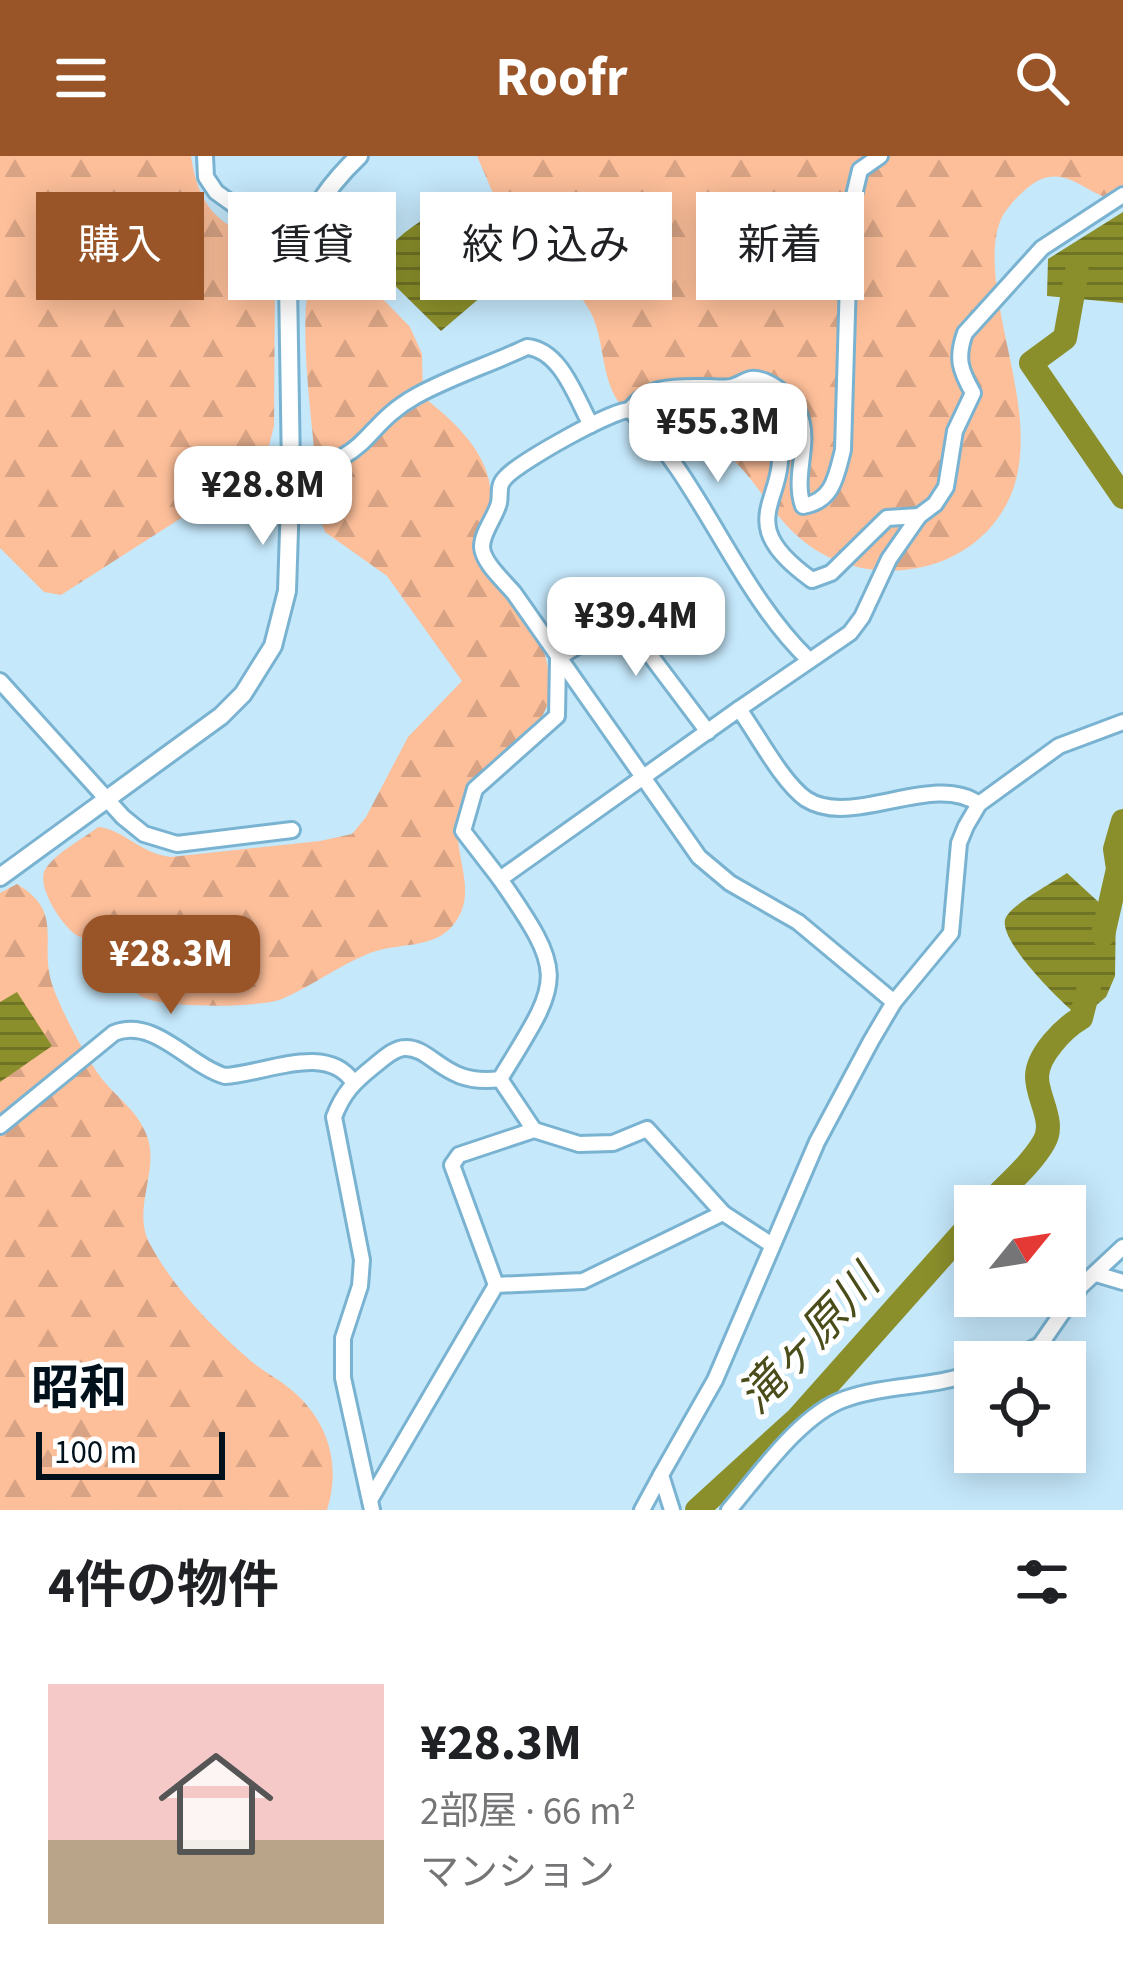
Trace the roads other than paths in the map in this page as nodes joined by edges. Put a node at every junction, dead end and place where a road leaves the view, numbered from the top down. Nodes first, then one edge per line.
1 (205, 156) edge
2 (359, 156) edge
3 (880, 156) edge
4 (325, 192) edge
5 (1123, 195) edge
6 (228, 201) edge
7 (289, 300) edge
8 (731, 388) junction
9 (630, 410) junction
10 (591, 425) junction
11 (291, 470) junction
12 (919, 516) junction
13 (558, 658) junction
14 (808, 659) junction
15 (0, 681) edge
16 (739, 709) junction
17 (1123, 722) edge
18 (708, 732) junction
19 (643, 778) junction
20 (107, 798) junction
21 (979, 804) junction
22 (292, 830) dead end
23 (0, 877) edge
24 (500, 879) junction
25 (894, 1002) junction
26 (500, 1079) junction
27 (353, 1082) junction
28 (0, 1126) edge
29 (534, 1130) junction
30 (723, 1213) junction
31 (772, 1245) junction
32 (1123, 1246) edge
33 (1096, 1274) junction
34 (1123, 1282) edge
35 (496, 1285) junction
36 (1043, 1341) edge
37 (954, 1380) edge
38 (661, 1475) junction
39 (371, 1505) edge
40 (642, 1510) edge
41 (672, 1510) edge
42 (729, 1510) edge

1 - 6 street
2 - 4 street
3 - 8 street
5 - 12 street
7 - 11 street
8 - 9 street
8 - 12 street
9 - 10 street
9 - 14 street
10 - 11 street
10 - 13 street
11 - 20 street
12 - 14 street
13 - 18 street
13 - 19 street
13 - 24 street
14 - 16 street
15 - 20 street
16 - 18 street
16 - 21 street
17 - 21 street
18 - 19 street
19 - 24 street
19 - 25 street
20 - 22 street
20 - 23 street
21 - 25 street
24 - 26 street
25 - 31 street
26 - 27 street
26 - 29 street
27 - 28 street
27 - 39 street
29 - 30 street
29 - 35 street
30 - 31 street
30 - 35 street
31 - 38 street
32 - 33 street
33 - 34 street
33 - 36 street
35 - 39 street
37 - 42 street
38 - 40 street
38 - 41 street

